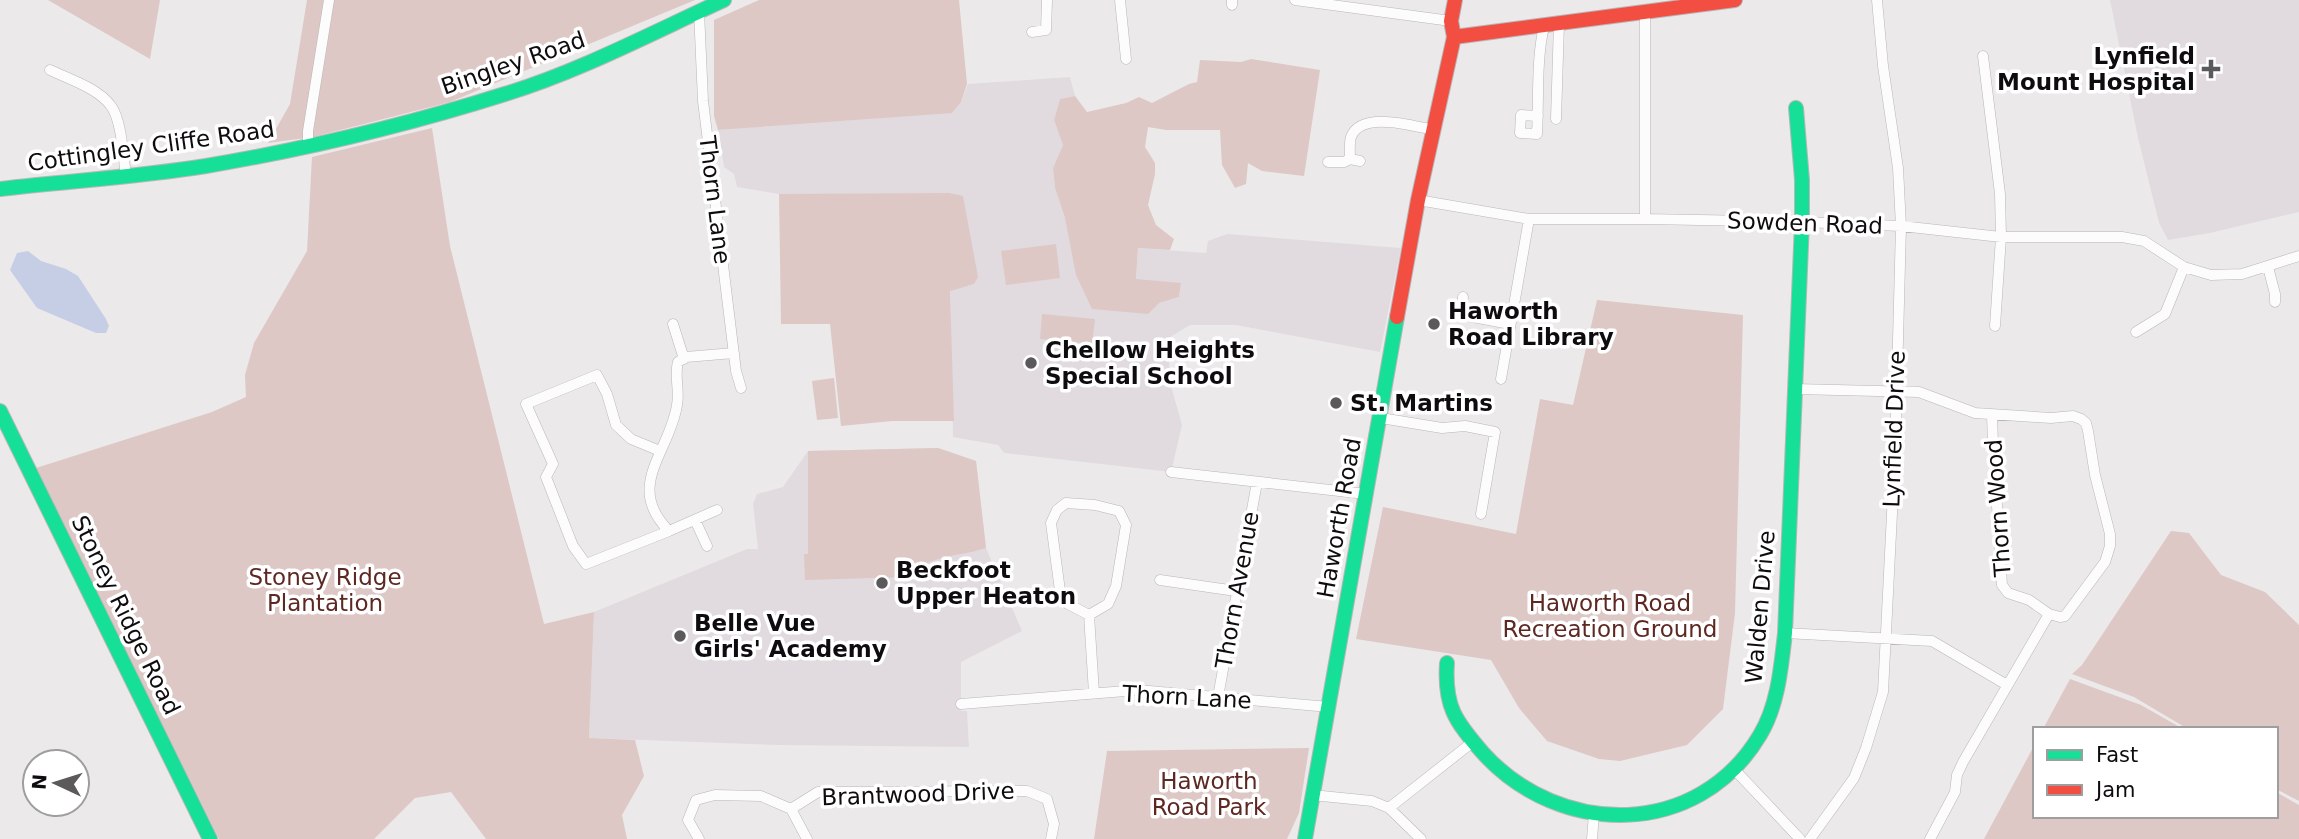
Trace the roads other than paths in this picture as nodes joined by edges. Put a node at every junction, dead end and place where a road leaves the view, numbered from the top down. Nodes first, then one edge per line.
1 (329, 0) edge
2 (724, 0) edge
3 (1048, 0) edge
4 (1119, 0) edge
5 (1295, 0) edge
6 (1455, 0) edge
7 (1735, 0) edge
8 (1877, 0) edge
9 (1691, 3) edge
10 (699, 11) junction
11 (1645, 12) junction
12 (1451, 21) junction
13 (1551, 25) junction
14 (1032, 32) dead end
15 (1454, 37) junction
16 (1983, 56) dead end
17 (1126, 59) dead end
18 (50, 70) dead end
19 (1796, 108) dead end
20 (1538, 116) dead end
21 (1556, 119) dead end
22 (1434, 130) junction
23 (308, 146) junction
24 (1328, 162) dead end
25 (126, 175) junction
26 (0, 190) edge
27 (1418, 200) junction
28 (1529, 219) junction
29 (1644, 219) junction
30 (1802, 222) junction
31 (1901, 226) junction
32 (2001, 237) junction
33 (2299, 256) edge
34 (2184, 267) junction
35 (2268, 267) junction
36 (1463, 297) dead end
37 (2275, 302) dead end
38 (673, 324) dead end
39 (1510, 324) junction
40 (1994, 326) dead end
41 (2136, 332) dead end
42 (734, 353) junction
43 (684, 359) junction
44 (1501, 379) dead end
45 (741, 388) dead end
46 (1795, 389) junction
47 (1897, 390) junction
48 (0, 411) edge
49 (1992, 415) junction
50 (1381, 418) junction
51 (660, 451) junction
52 (1171, 472) dead end
53 (1257, 482) junction
54 (1366, 494) junction
55 (717, 510) dead end
56 (1480, 514) dead end
57 (695, 520) junction
58 (669, 531) junction
59 (707, 546) dead end
60 (1160, 580) dead end
61 (1236, 591) junction
62 (2049, 614) junction
63 (1089, 615) junction
64 (1785, 633) junction
65 (1886, 637) junction
66 (1447, 663) dead end
67 (2007, 685) junction
68 (1094, 693) junction
69 (1218, 697) junction
70 (961, 704) dead end
71 (1329, 707) junction
72 (1474, 741) junction
73 (1733, 768) junction
74 (1312, 795) junction
75 (1389, 808) junction
76 (791, 809) junction
77 (1594, 814) junction
78 (210, 839) edge
79 (699, 839) edge
80 (807, 839) edge
81 (1051, 839) edge
82 (1305, 839) edge
83 (1421, 839) edge
84 (1592, 839) edge
85 (1800, 839) edge
86 (1810, 839) edge
87 (1930, 839) edge

1 - 23 street
2 - 10 street, Bingley Road
3 - 14 street
4 - 17 street
5 - 12 street
6 - 12 street, Haworth Road
7 - 9 street
8 - 31 street, Lynfield Drive
9 - 11 street
10 - 23 street, Bingley Road
10 - 42 street, Thorn Lane
11 - 13 street
11 - 29 street
12 - 15 street, Haworth Road
13 - 15 street
13 - 20 street
13 - 21 street
15 - 22 street, Haworth Road
16 - 32 street
18 - 25 street
19 - 30 street, Walden Drive
22 - 24 street
22 - 27 street, Haworth Road
23 - 25 street, Cottingley Cliffe Road
25 - 26 street, Cottingley Cliffe Road
27 - 28 street, Sowden Road
27 - 50 street, Haworth Road
28 - 29 street, Sowden Road
28 - 39 street
29 - 30 street, Sowden Road
30 - 31 street, Sowden Road
30 - 46 street, Walden Drive
31 - 32 street, Sowden Road
31 - 47 street, Lynfield Drive
32 - 34 street, Sowden Road
32 - 40 street
33 - 35 street
34 - 35 street
34 - 41 street
35 - 37 street
36 - 39 street
38 - 43 street
39 - 44 street
42 - 43 street
42 - 45 street, Thorn Lane
43 - 51 street
46 - 47 street
46 - 64 street, Walden Drive
47 - 49 street
47 - 65 street, Lynfield Drive
48 - 78 street, Stoney Ridge Road
49 - 62 street, Thorn Wood
49 - 62 street
50 - 54 street, Haworth Road
50 - 56 street
51 - 58 street
51 - 58 street
52 - 53 street
53 - 54 street
53 - 61 street, Thorn Avenue
54 - 71 street, Haworth Road
55 - 57 street
57 - 58 street
57 - 59 street
60 - 61 street
61 - 69 street, Thorn Avenue
62 - 67 street
63 - 63 street
63 - 68 street
64 - 65 street
64 - 73 street, Walden Drive
65 - 67 street
65 - 86 street, Lynfield Drive
66 - 72 street, Walden Drive
67 - 87 street
68 - 69 street, Thorn Lane
68 - 70 street, Thorn Lane
69 - 71 street, Thorn Lane
71 - 74 street, Haworth Road
72 - 75 street
72 - 77 street, Walden Drive
73 - 77 street, Walden Drive
73 - 85 street
74 - 75 street
74 - 82 street, Haworth Road
75 - 83 street
76 - 79 street
76 - 80 street
76 - 81 street, Brantwood Drive
77 - 84 street

